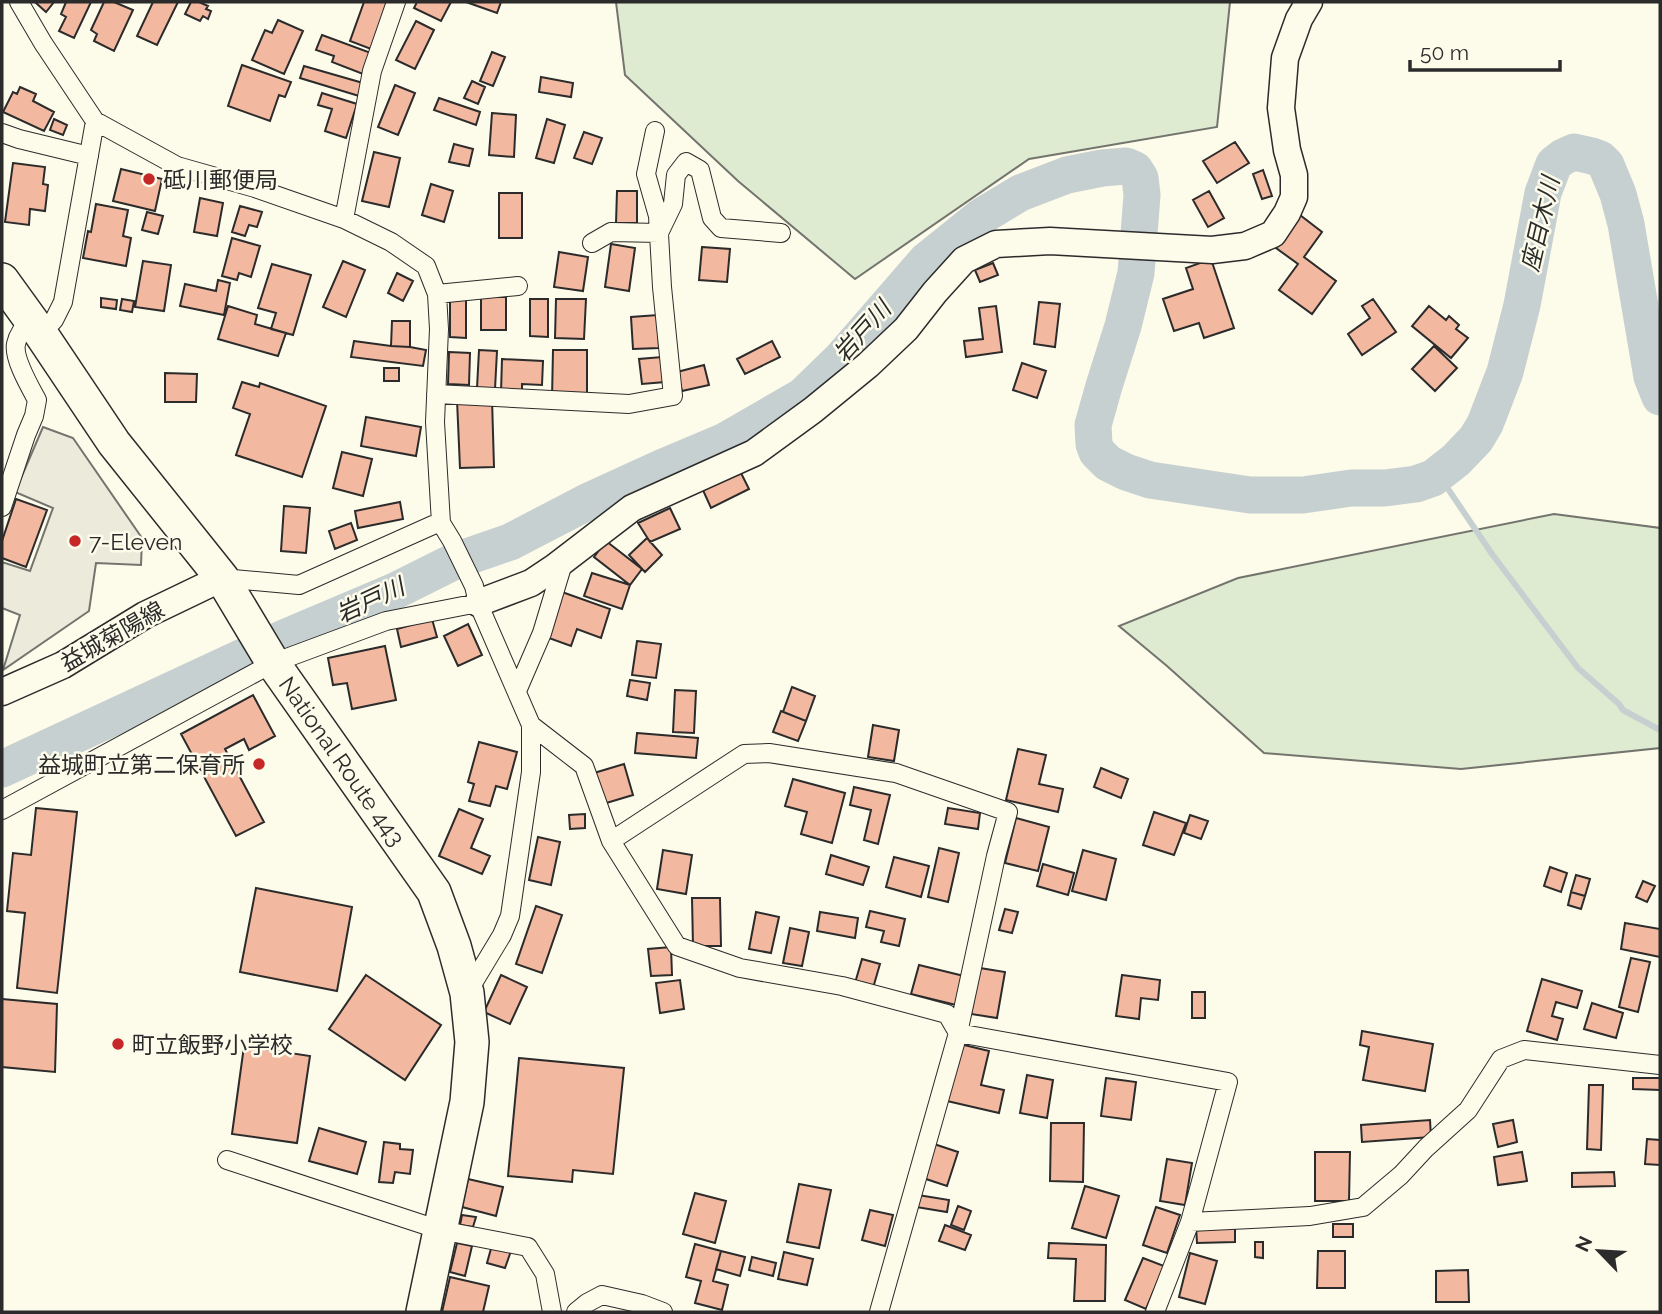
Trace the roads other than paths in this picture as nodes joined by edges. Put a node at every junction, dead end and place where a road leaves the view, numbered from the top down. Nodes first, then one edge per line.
1 (19, 2) edge
2 (396, 2) edge
3 (1309, 2) edge
4 (95, 121) junction
5 (655, 131) dead end
6 (2, 133) edge
7 (89, 156) junction
8 (344, 219) junction
9 (659, 233) junction
10 (781, 233) dead end
11 (592, 243) dead end
12 (2, 280) edge
13 (518, 286) dead end
14 (437, 294) junction
15 (25, 321) edge
16 (436, 394) junction
17 (2, 507) edge
18 (441, 523) junction
19 (564, 560) junction
20 (228, 588) junction
21 (476, 595) junction
22 (273, 663) junction
23 (517, 691) junction
24 (2, 692) edge
25 (531, 724) junction
26 (2, 810) edge
27 (611, 841) junction
28 (467, 993) junction
29 (958, 1033) junction
30 (1660, 1065) edge
31 (227, 1160) dead end
32 (1190, 1222) junction
33 (440, 1230) junction
34 (422, 1312) edge
35 (552, 1312) edge
36 (576, 1312) edge
37 (663, 1312) edge
38 (879, 1312) edge
39 (1155, 1312) edge

1 - 4 street
2 - 8 street
3 - 19 street
4 - 7 street
4 - 8 street
5 - 9 street
6 - 7 street
7 - 15 street
8 - 14 street
9 - 10 street
9 - 11 street
9 - 16 street
12 - 15 highway, National Route 443
13 - 14 street
14 - 16 street
15 - 17 street
15 - 20 highway, National Route 443
16 - 18 street
18 - 20 street
18 - 21 street
19 - 21 street
19 - 23 street
20 - 22 highway, National Route 443
20 - 24 street, 益城菊陽線
21 - 22 street
21 - 23 street
22 - 26 street
22 - 28 highway, National Route 443
23 - 25 street
25 - 27 street
25 - 28 street
27 - 29 street
27 - 29 street
28 - 33 highway, National Route 443
29 - 32 street
29 - 38 street
30 - 32 street
31 - 33 street
32 - 39 street
33 - 34 highway, National Route 443
33 - 35 street
36 - 37 street

